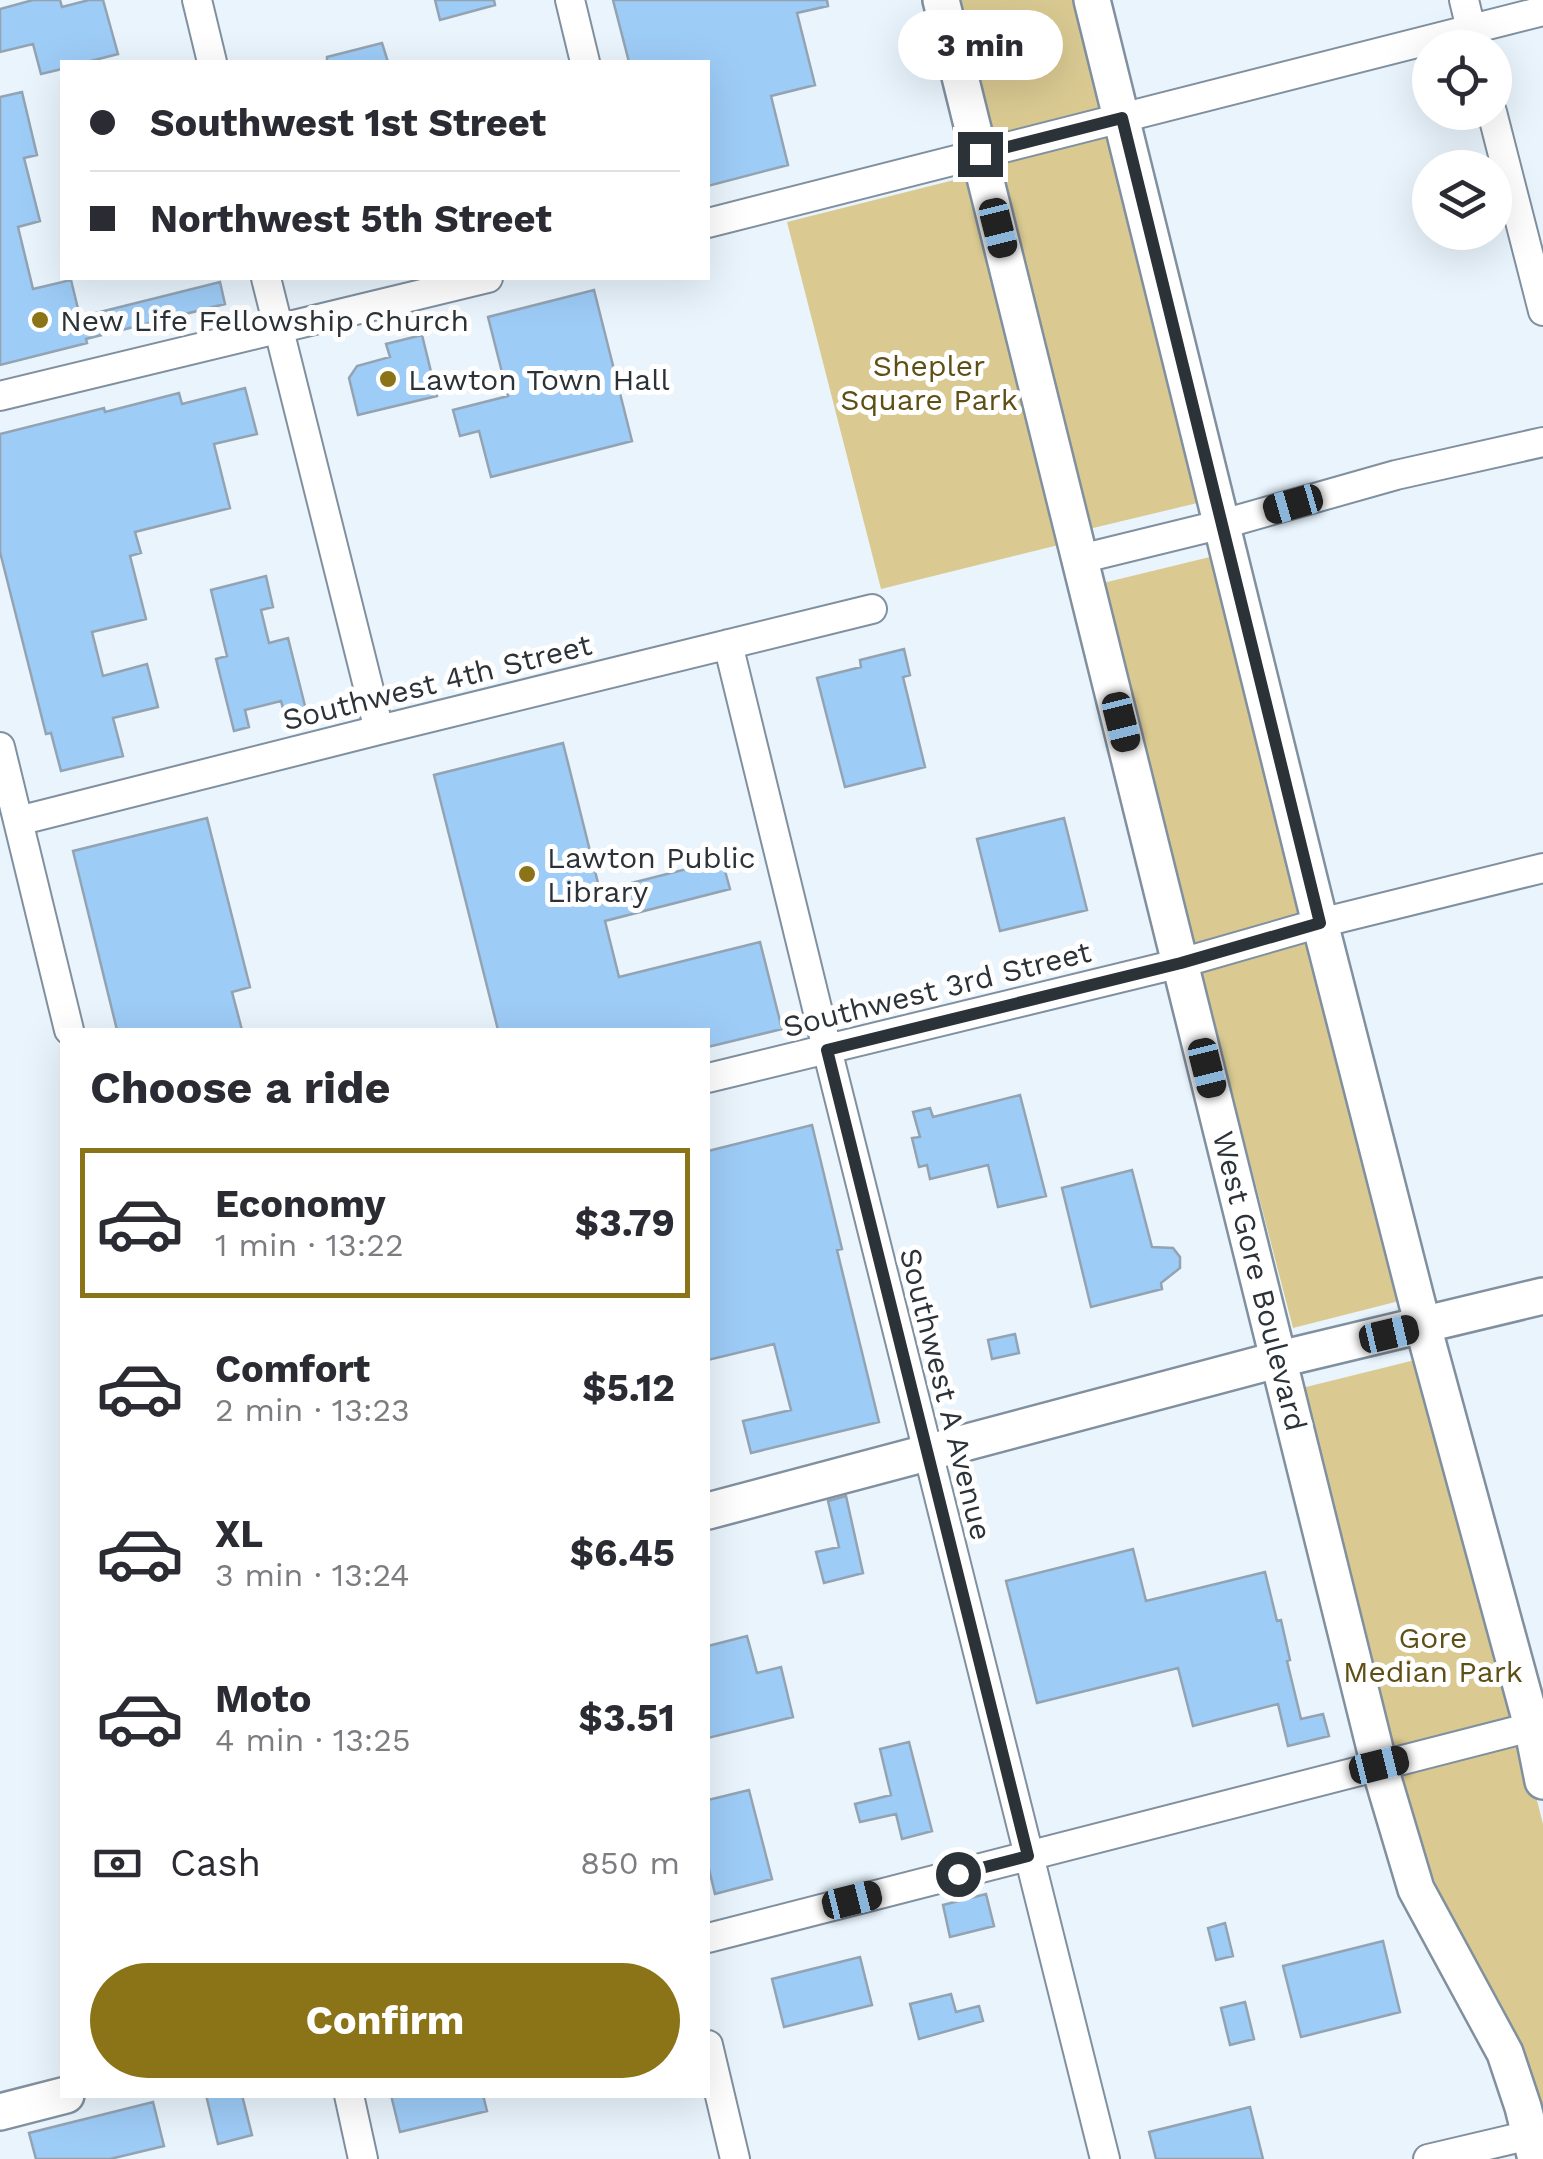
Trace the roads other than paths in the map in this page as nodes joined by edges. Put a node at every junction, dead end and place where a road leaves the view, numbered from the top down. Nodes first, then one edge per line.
1 (196, 0) edge
2 (570, 0) edge
3 (940, 0) edge
4 (1092, 0) edge
5 (1464, 0) edge
6 (1543, 12) edge
7 (1472, 30) edge
8 (1497, 30) edge
9 (1412, 53) edge
10 (211, 60) edge
11 (585, 60) edge
12 (1122, 118) junction
13 (1497, 130) edge
14 (980, 154) junction
15 (710, 222) edge
16 (267, 280) edge
17 (480, 280) edge
18 (1543, 310) edge
19 (279, 329) junction
20 (0, 396) edge
21 (1543, 442) edge
22 (1223, 524) junction
23 (1080, 559) junction
24 (872, 609) dead end
25 (728, 644) junction
26 (379, 730) junction
27 (0, 747) edge
28 (18, 822) junction
29 (1543, 868) edge
30 (1320, 923) junction
31 (1181, 963) junction
32 (69, 1028) edge
33 (827, 1050) junction
34 (710, 1078) edge
35 (1543, 1296) edge
36 (1423, 1326) junction
37 (1280, 1359) junction
38 (927, 1451) junction
39 (710, 1510) edge
40 (1537, 1725) edge
41 (1379, 1765) junction
42 (1543, 1781) edge
43 (1028, 1856) junction
44 (710, 1937) edge
45 (710, 2053) edge
46 (60, 2097) edge
47 (350, 2098) edge
48 (0, 2112) edge
49 (1536, 2142) edge
50 (364, 2159) edge
51 (735, 2159) edge
52 (1104, 2159) edge
53 (1428, 2159) edge

1 - 10 street
2 - 11 street
3 - 14 main road, West Gore Boulevard
4 - 12 main road
5 - 7 street
6 - 8 street
9 - 12 street
12 - 14 street
12 - 22 main road
13 - 18 street
14 - 15 street
14 - 23 main road, West Gore Boulevard
16 - 19 street
17 - 19 street
19 - 20 street
19 - 26 street
21 - 22 street
22 - 23 street
22 - 30 main road
23 - 31 main road, West Gore Boulevard
24 - 25 street, Southwest 4th Street
25 - 26 street, Southwest 4th Street
25 - 33 street, Southwest A Avenue
26 - 28 street, Southwest 4th Street
27 - 28 street
28 - 32 street
29 - 30 street, Southwest 3rd Street
30 - 31 street, Southwest 3rd Street
30 - 36 main road
31 - 33 street, Southwest 3rd Street
31 - 37 main road, West Gore Boulevard
33 - 34 street, Southwest 3rd Street
33 - 38 street, Southwest A Avenue
35 - 36 main road
36 - 37 main road
36 - 40 main road
37 - 38 main road
37 - 41 main road, West Gore Boulevard
38 - 39 main road
38 - 43 street, Southwest A Avenue
40 - 41 street
40 - 42 main road
41 - 43 street
41 - 49 main road, West Gore Boulevard
43 - 44 street
43 - 52 street, Southwest A Avenue
45 - 51 street
46 - 48 main road
47 - 50 street
49 - 53 street

